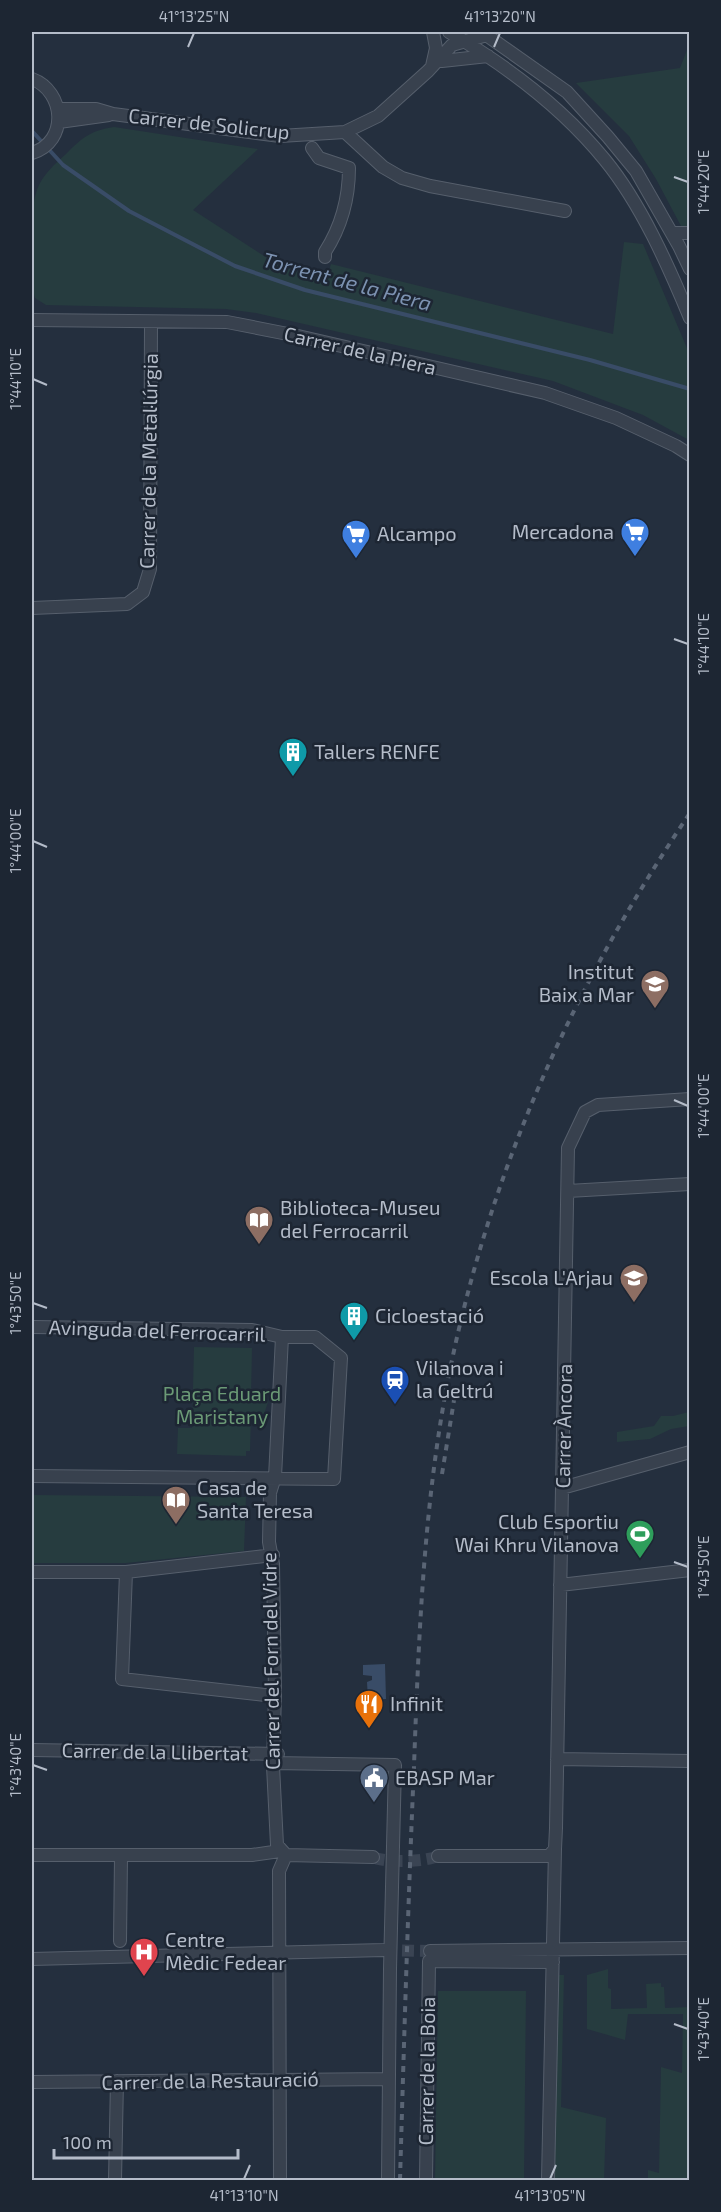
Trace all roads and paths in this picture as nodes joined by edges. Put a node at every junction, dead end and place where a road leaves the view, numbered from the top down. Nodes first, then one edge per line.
1 (433, 32) edge
2 (484, 33) edge
3 (456, 40) edge
4 (488, 56) junction
5 (434, 66) junction
6 (32, 79) edge
7 (58, 120) junction
8 (345, 132) junction
9 (312, 148) dead end
10 (32, 153) edge
11 (565, 211) dead end
12 (672, 233) junction
13 (690, 233) edge
14 (684, 244) edge
15 (325, 256) dead end
16 (690, 269) edge
17 (690, 318) edge
18 (32, 320) edge
19 (150, 322) junction
20 (676, 446) junction
21 (690, 450) edge
22 (690, 455) edge
23 (32, 608) edge
24 (690, 1099) edge
25 (690, 1185) edge
26 (568, 1191) junction
27 (32, 1327) edge
28 (282, 1336) junction
29 (690, 1452) edge
30 (32, 1476) edge
31 (275, 1477) junction
32 (562, 1488) junction
33 (273, 1556) junction
34 (690, 1570) edge
35 (32, 1572) edge
36 (126, 1572) junction
37 (560, 1585) junction
38 (274, 1696) junction
39 (32, 1750) edge
40 (274, 1757) junction
41 (557, 1759) junction
42 (690, 1761) edge
43 (281, 1850) junction
44 (32, 1855) edge
45 (438, 1856) tunnel mouth
46 (553, 1856) junction
47 (121, 1857) junction
48 (373, 1857) tunnel mouth
49 (120, 1941) dead end
50 (553, 1948) junction
51 (690, 1948) edge
52 (384, 1950) tunnel mouth
53 (281, 1953) junction
54 (429, 1956) junction
55 (32, 1959) edge
56 (553, 1962) junction
57 (388, 2079) junction
58 (281, 2080) junction
59 (117, 2081) junction
60 (32, 2082) edge
61 (115, 2181) edge
62 (280, 2181) edge
63 (388, 2181) edge
64 (426, 2181) edge
65 (548, 2181) edge

1 - 5 street
2 - 3 street
2 - 12 street
3 - 4 street
3 - 5 street, Carrer de Solicrup
4 - 5 street
4 - 17 street
5 - 8 street, Carrer de Solicrup
6 - 7 street
7 - 8 street, Carrer de Solicrup
7 - 10 street
8 - 11 street
9 - 15 street
12 - 13 street
12 - 14 street
14 - 16 street
18 - 19 street, Carrer de la Piera
19 - 20 street, Carrer de la Piera
19 - 23 street, Carrer de la Metal·lúrgia
20 - 21 street, Carrer de la Piera
20 - 22 street, Carrer de la Piera
24 - 26 street, Carrer Àncora
25 - 26 street
26 - 32 street, Carrer Àncora
27 - 28 street, Avinguda del Ferrocarril
28 - 31 street
28 - 31 street
29 - 32 street
30 - 31 street
31 - 33 street, Carrer del Forn del Vidre
32 - 37 street, Carrer Àncora
33 - 36 street
33 - 38 street, Carrer del Forn del Vidre
34 - 37 street
35 - 36 street
36 - 38 street
37 - 41 street, Carrer Àncora
38 - 40 street, Carrer del Forn del Vidre
39 - 40 street, Carrer de la Llibertat
40 - 43 street, Carrer del Forn del Vidre
40 - 57 street, Carrer de la Llibertat
41 - 42 street
41 - 46 street, Carrer Àncora
43 - 47 street
43 - 48 street
43 - 53 street, Carrer del Forn del Vidre
44 - 47 street
45 - 46 street
46 - 50 street, Carrer Àncora
47 - 49 street
50 - 51 street
50 - 54 street
50 - 56 street, Carrer Àncora
52 - 53 street
53 - 55 street
53 - 58 street, Carrer del Forn del Vidre
54 - 56 street
54 - 64 street, Carrer de la Boia
56 - 65 street, Carrer Àncora
57 - 58 street, Carrer de la Restauració
57 - 63 street
58 - 59 street, Carrer de la Restauració
58 - 62 street, Carrer del Forn del Vidre
59 - 60 street, Carrer de la Restauració
59 - 61 street

